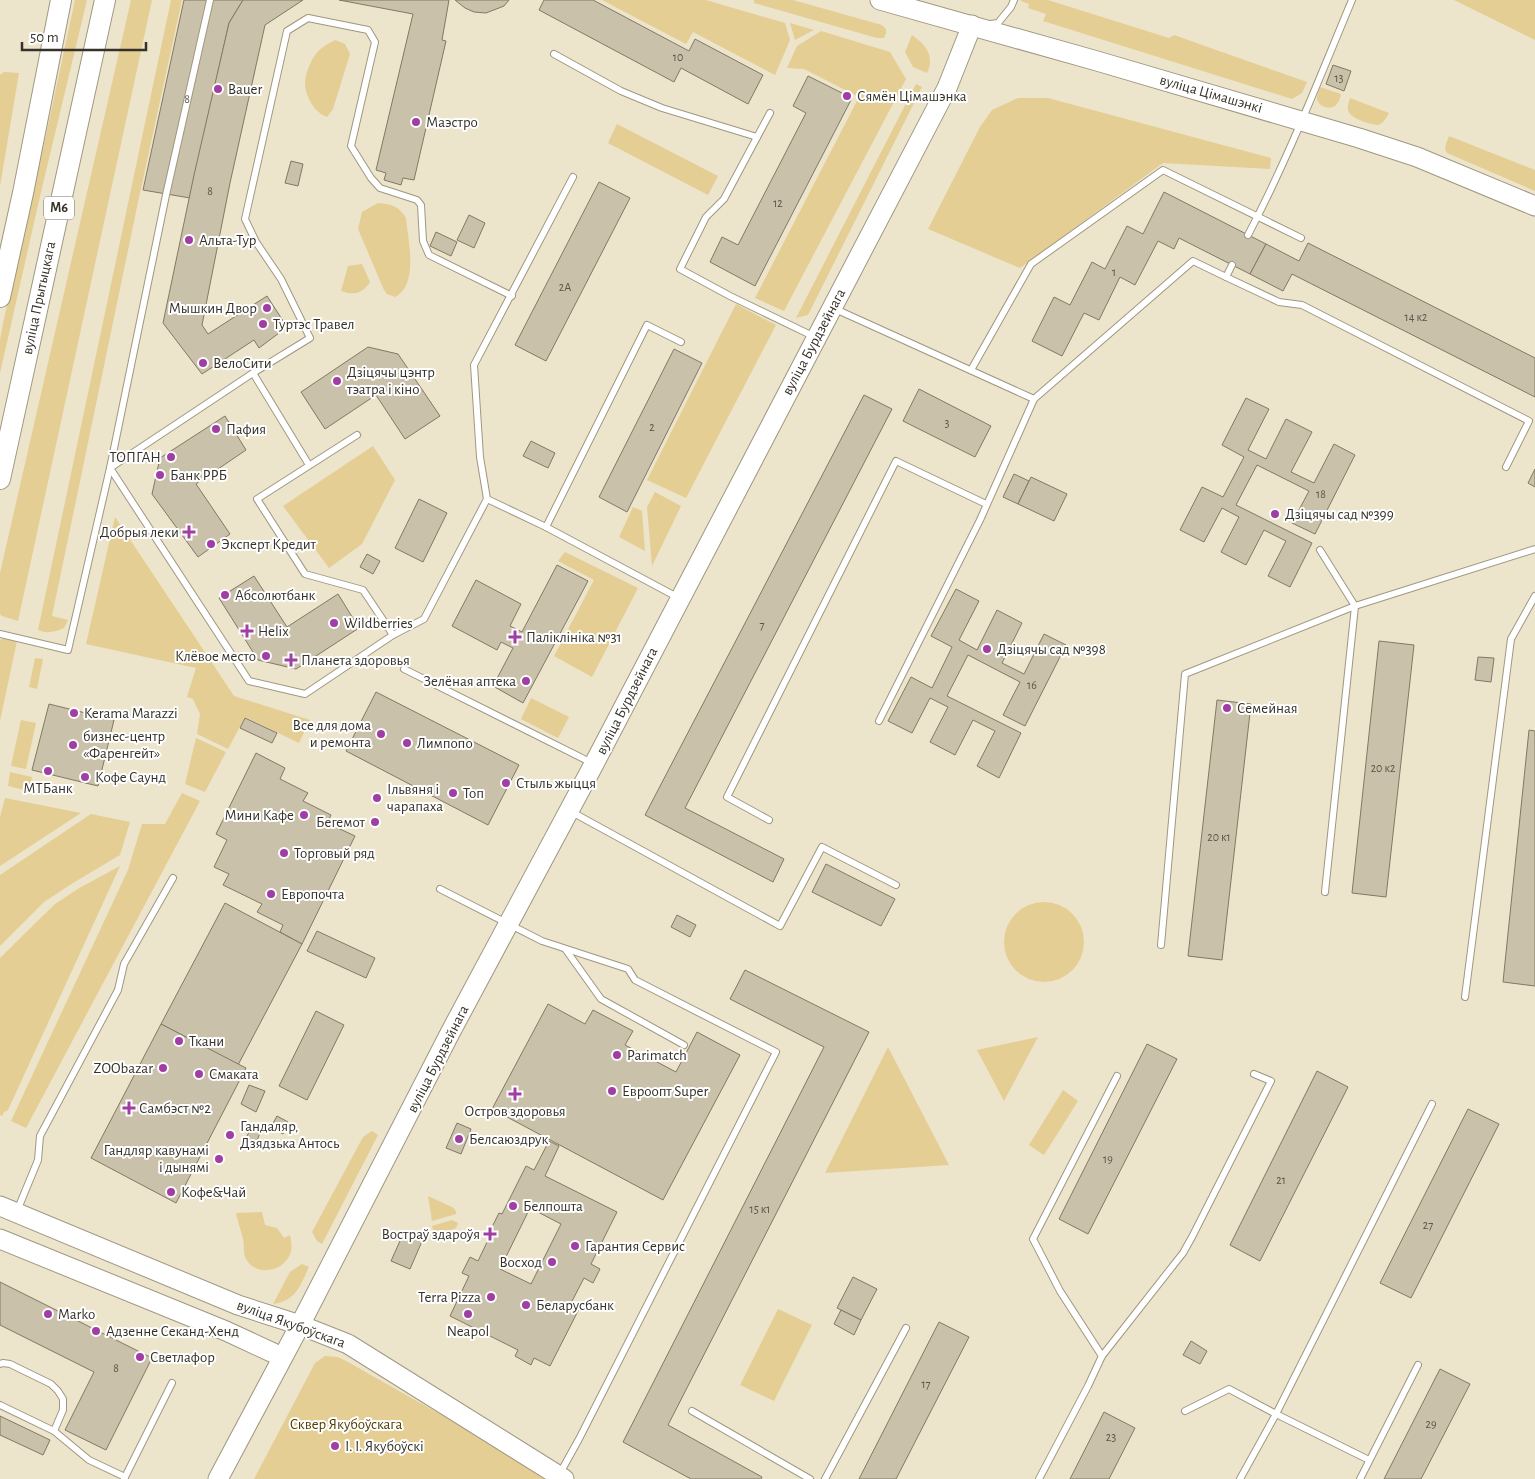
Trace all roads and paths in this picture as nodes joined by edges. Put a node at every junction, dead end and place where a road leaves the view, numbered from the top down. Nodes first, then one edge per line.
1 (61, 0) edge
2 (105, 0) edge
3 (210, 0) edge
4 (880, 0) edge
5 (1014, 0) edge
6 (1352, 0) edge
7 (972, 25) junction
8 (554, 54) dead end
9 (770, 113) dead end
10 (1302, 120) junction
11 (757, 137) junction
12 (573, 177) dead end
13 (1535, 206) edge
14 (1257, 217) junction
15 (1248, 235) dead end
16 (1302, 238) dead end
17 (1232, 265) dead end
18 (1226, 277) junction
19 (512, 296) junction
20 (0, 297) edge
21 (832, 308) junction
22 (816, 337) junction
23 (681, 342) dead end
24 (971, 370) junction
25 (253, 373) junction
26 (1034, 399) junction
27 (357, 434) dead end
28 (309, 465) junction
29 (1506, 467) dead end
30 (110, 468) junction
31 (0, 479) edge
32 (487, 499) junction
33 (986, 504) junction
34 (546, 527) junction
35 (1320, 550) dead end
36 (1535, 550) edge
37 (1535, 596) edge
38 (680, 599) junction
39 (1355, 606) junction
40 (0, 634) edge
41 (393, 635) junction
42 (404, 669) dead end
43 (879, 721) dead end
44 (594, 764) junction
45 (569, 811) junction
46 (769, 820) dead end
47 (173, 878) dead end
48 (896, 884) dead end
49 (440, 889) dead end
50 (1325, 892) dead end
51 (508, 924) junction
52 (1161, 945) dead end
53 (566, 950) junction
54 (1465, 998) dead end
55 (684, 1045) dead end
56 (1254, 1074) dead end
57 (1117, 1076) dead end
58 (1432, 1104) dead end
59 (8, 1209) edge
60 (0, 1239) edge
61 (300, 1325) junction
62 (906, 1328) dead end
63 (1102, 1356) junction
64 (282, 1358) junction
65 (0, 1364) edge
66 (1418, 1365) dead end
67 (172, 1383) dead end
68 (0, 1405) edge
69 (692, 1411) dead end
70 (1185, 1411) dead end
71 (1276, 1414) junction
72 (54, 1431) junction
73 (1369, 1460) junction
74 (561, 1477) edge
75 (125, 1478) edge
76 (218, 1479) edge
77 (810, 1479) edge
78 (824, 1479) edge
79 (1039, 1479) edge
80 (1240, 1479) edge
81 (1360, 1479) edge

1 - 20 main road, М6
2 - 31 main road, вуліца Прытыцкага / М6
3 - 30 lane
4 - 7 main road, вуліца Цімашэнкі
5 - 7 lane
6 - 10 lane
7 - 10 main road, вуліца Цімашэнкі
7 - 21 main road, вуліца Бурдзейнага
8 - 11 lane
9 - 11 lane
10 - 13 main road, вуліца Цімашэнкі
10 - 14 lane
11 - 22 lane
12 - 19 lane
14 - 15 lane
14 - 16 lane
14 - 24 lane
17 - 18 lane
18 - 26 lane
18 - 29 lane
19 - 25 lane
19 - 32 lane
21 - 22 main road, вуліца Бурдзейнага
21 - 24 lane
22 - 38 main road, вуліца Бурдзейнага
23 - 34 lane
24 - 26 lane
25 - 28 lane
25 - 30 lane
26 - 33 lane
27 - 28 lane
28 - 41 lane
30 - 40 lane
30 - 41 lane
32 - 34 lane
32 - 41 lane
33 - 43 lane
33 - 46 lane
34 - 38 lane
35 - 39 lane
36 - 39 lane
37 - 54 lane
38 - 44 main road, вуліца Бурдзейнага
39 - 50 lane
39 - 52 lane
42 - 44 lane
44 - 45 main road, вуліца Бурдзейнага
45 - 48 lane
45 - 51 main road, вуліца Бурдзейнага
47 - 59 lane
49 - 51 lane
51 - 53 lane
51 - 61 main road, вуліца Бурдзейнага
53 - 55 lane
53 - 74 lane
56 - 63 lane
57 - 63 lane
58 - 71 lane
59 - 61 main road, вуліца Якубоўскага
60 - 64 main road, вуліца Якубоўскага
61 - 64 main road, вуліца Бурдзейнага
61 - 74 main road, вуліца Якубоўскага
62 - 78 lane
63 - 79 lane
64 - 76 main road, вуліца Бурдзейнага
65 - 72 lane
66 - 73 lane
67 - 75 lane
68 - 72 lane
69 - 77 lane
70 - 71 lane
71 - 73 lane
71 - 80 lane
72 - 75 lane
73 - 81 lane

